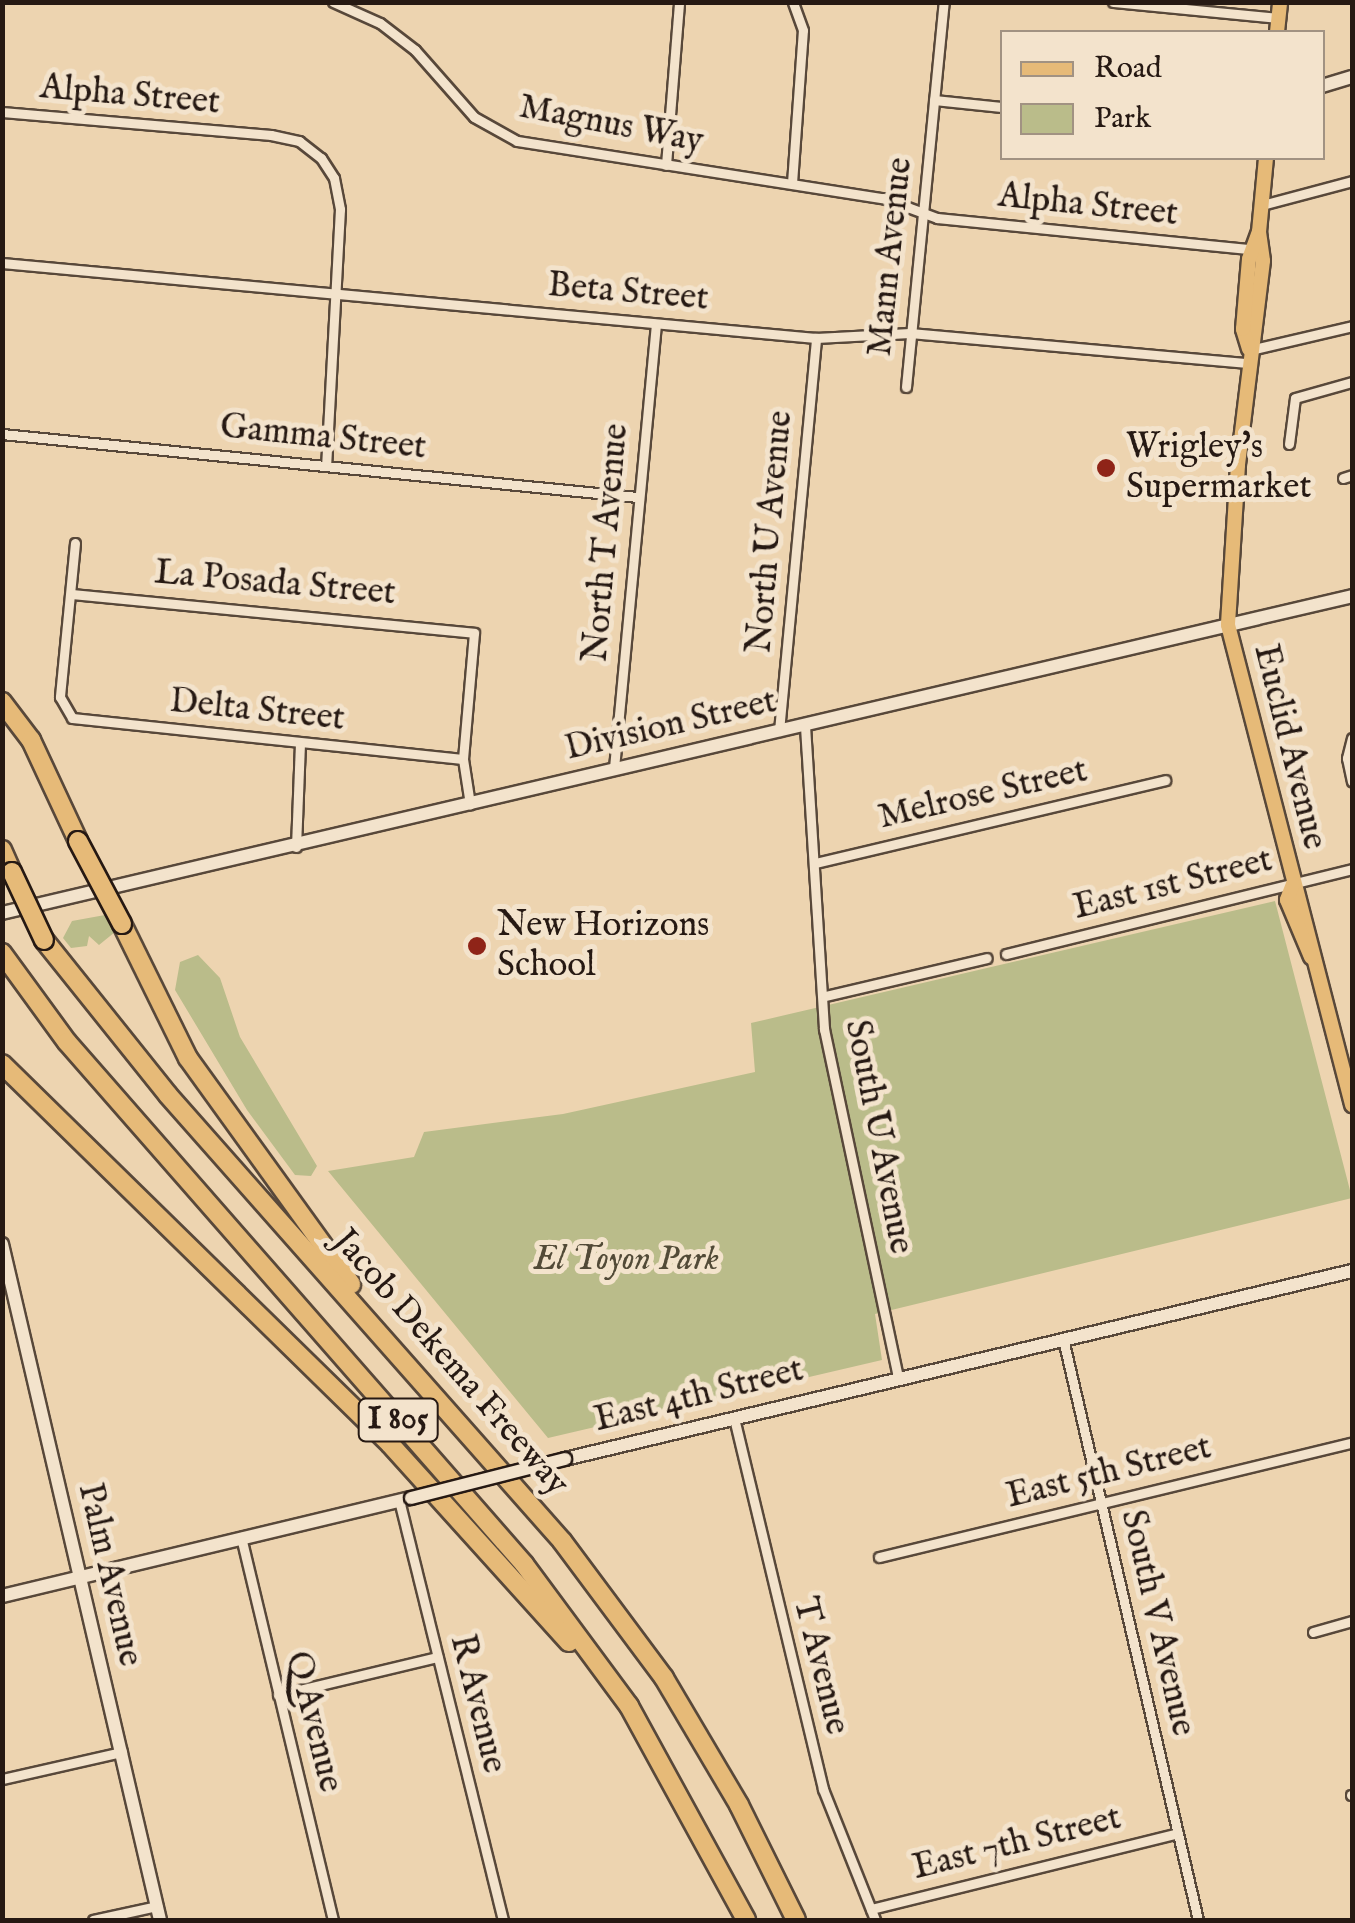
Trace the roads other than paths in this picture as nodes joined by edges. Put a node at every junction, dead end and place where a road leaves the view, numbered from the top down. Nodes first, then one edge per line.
1 (333, 2) edge
2 (679, 2) edge
3 (944, 2) edge
4 (1113, 2) edge
5 (794, 3) edge
6 (1279, 18) edge
7 (1352, 78) edge
8 (1325, 85) edge
9 (934, 100) junction
10 (1000, 107) edge
11 (2, 112) edge
12 (1266, 160) edge
13 (666, 165) junction
14 (1352, 181) edge
15 (792, 183) junction
16 (1262, 205) junction
17 (922, 210) junction
18 (1259, 232) junction
19 (1250, 249) junction
20 (2, 262) edge
21 (332, 294) junction
22 (656, 324) junction
23 (1352, 326) edge
24 (910, 332) junction
25 (816, 338) junction
26 (1249, 357) junction
27 (1352, 382) edge
28 (906, 387) dead end
29 (2, 434) edge
30 (1289, 444) dead end
31 (326, 466) junction
32 (638, 496) junction
33 (75, 542) dead end
34 (71, 594) junction
35 (1352, 596) edge
36 (1228, 625) junction
37 (2, 702) edge
38 (805, 726) junction
39 (780, 731) junction
40 (1352, 739) edge
41 (300, 744) junction
42 (463, 758) junction
43 (614, 768) junction
44 (1164, 780) dead end
45 (1352, 781) edge
46 (470, 804) junction
47 (296, 847) junction
48 (2, 850) edge
49 (815, 863) junction
50 (1352, 869) edge
51 (7, 878) edge
52 (1293, 884) junction
53 (2, 913) edge
54 (2, 952) edge
55 (1006, 954) dead end
56 (987, 958) dead end
57 (2, 975) edge
58 (825, 996) junction
59 (67, 1042) junction
60 (2, 1064) edge
61 (1352, 1105) edge
62 (2, 1244) edge
63 (1352, 1271) edge
64 (1063, 1339) junction
65 (407, 1362) junction
66 (898, 1378) junction
67 (734, 1418) junction
68 (1352, 1443) edge
69 (405, 1499) junction
70 (1100, 1504) junction
71 (240, 1536) junction
72 (879, 1557) dead end
73 (78, 1578) junction
74 (2, 1596) edge
75 (1352, 1621) edge
76 (1312, 1632) dead end
77 (438, 1658) junction
78 (278, 1695) junction
79 (622, 1696) junction
80 (122, 1752) junction
81 (2, 1779) edge
82 (1178, 1832) junction
83 (157, 1906) junction
84 (871, 1909) junction
85 (92, 1920) edge
86 (160, 1920) edge
87 (333, 1920) edge
88 (503, 1920) edge
89 (746, 1920) edge
90 (796, 1920) edge
91 (875, 1920) edge
92 (1198, 1920) edge

1 - 13 street, Magnus Way
2 - 13 street
3 - 9 street, Mann Avenue
4 - 6 street
5 - 15 street
7 - 8 street
9 - 10 street
9 - 17 street, Mann Avenue
11 - 21 street, Alpha Street
12 - 16 main road
13 - 15 street, Magnus Way
14 - 16 street
15 - 17 street, Magnus Way
16 - 18 main road
17 - 19 street, Alpha Street
17 - 24 street, Mann Avenue
18 - 19 main road
18 - 26 main road
19 - 26 main road
20 - 21 street, Beta Street
21 - 22 street, Beta Street
21 - 31 street, Alpha Street
22 - 25 street, Beta Street
22 - 32 street, North T Avenue
23 - 26 street, Beta Street
24 - 25 street, Beta Street
24 - 26 street, Beta Street
24 - 28 street, Mann Avenue
25 - 39 street, North U Avenue
26 - 36 main road, Euclid Avenue
27 - 30 street
29 - 31 street, Gamma Street
31 - 32 street, Gamma Street
32 - 43 street, North T Avenue
33 - 34 street
34 - 41 street, Delta Street
34 - 42 street, La Posada Street
35 - 36 street, Division Street
36 - 38 street, Division Street
36 - 52 main road, Euclid Avenue
37 - 65 highway, bridge
38 - 39 street, Division Street
38 - 49 street, South U Avenue
39 - 43 street, Division Street
40 - 45 street
41 - 42 street, Delta Street
41 - 47 street
42 - 46 street
43 - 46 street, Division Street
44 - 49 street, Melrose Street
46 - 47 street, Division Street
47 - 53 street, Division Street
48 - 51 highway, Jacob Dekema Freeway
49 - 58 street, South U Avenue
50 - 52 street, East 1st Street
51 - 65 highway, Jacob Dekema Freeway / I 805, bridge
52 - 55 street, East 1st Street
52 - 61 main road, Euclid Avenue
54 - 59 highway, Jacob Dekema Freeway / I 805
56 - 58 street
57 - 59 highway
58 - 66 street, South U Avenue
59 - 79 highway, Jacob Dekema Freeway / I 805
60 - 79 highway
62 - 73 street, Palm Avenue
63 - 64 street, East 4th Street
64 - 66 street, East 4th Street
64 - 70 street, South V Avenue
65 - 90 highway, Jacob Dekema Freeway / I 805
66 - 67 street, East 4th Street
67 - 69 street, East 4th Street, bridge
67 - 84 street, T Avenue
68 - 70 street, East 5th Street
69 - 71 street, East 4th Street
69 - 77 street, R Avenue
70 - 72 street, East 5th Street
70 - 82 street, South V Avenue
71 - 73 street, East 4th Street
71 - 78 street, Q Avenue
73 - 74 street, East 4th Street
73 - 80 street, Palm Avenue
75 - 76 street
77 - 78 street
77 - 88 street, R Avenue
78 - 87 street, Q Avenue
79 - 89 highway, Jacob Dekema Freeway / I 805
80 - 81 street
80 - 83 street, Palm Avenue
82 - 84 street, East 7th Street
82 - 92 street, South V Avenue
83 - 85 street
83 - 86 street, Palm Avenue
84 - 91 street, T Avenue

